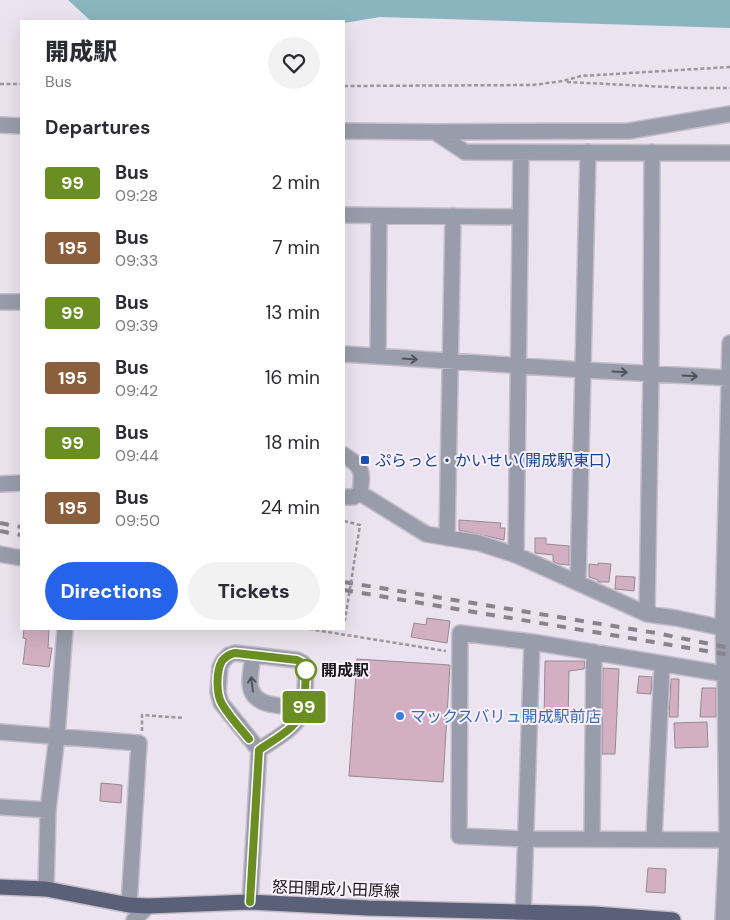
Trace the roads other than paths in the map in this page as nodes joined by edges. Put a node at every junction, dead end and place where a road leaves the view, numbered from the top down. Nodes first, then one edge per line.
1 (730, 114) edge
2 (0, 126) edge
3 (20, 126) edge
4 (345, 131) edge
5 (435, 132) junction
6 (588, 152) junction
7 (652, 152) junction
8 (522, 153) junction
9 (730, 153) edge
10 (345, 216) edge
11 (379, 216) junction
12 (453, 216) junction
13 (520, 217) junction
14 (0, 302) edge
15 (20, 302) edge
16 (730, 343) edge
17 (345, 354) edge
18 (378, 356) junction
19 (450, 361) junction
20 (519, 366) junction
21 (584, 370) junction
22 (651, 374) junction
23 (730, 378) edge
24 (345, 456) edge
25 (20, 483) edge
26 (0, 484) edge
27 (360, 493) junction
28 (345, 496) edge
29 (447, 538) junction
30 (0, 554) edge
31 (516, 554) junction
32 (20, 558) edge
33 (578, 582) junction
34 (647, 614) junction
35 (726, 629) edge
36 (65, 630) edge
37 (532, 642) junction
38 (594, 652) junction
39 (253, 655) junction
40 (662, 665) junction
41 (728, 675) edge
42 (304, 707) junction
43 (0, 732) edge
44 (58, 736) junction
45 (259, 750) junction
46 (0, 807) edge
47 (48, 810) junction
48 (525, 839) junction
49 (592, 839) junction
50 (654, 839) junction
51 (726, 840) junction
52 (0, 887) edge
53 (46, 889) junction
54 (250, 902) junction
55 (129, 905) junction
56 (148, 906) junction
57 (367, 914) edge
58 (523, 916) edge
59 (594, 917) edge
60 (134, 920) edge
61 (673, 920) edge
62 (723, 920) edge

1 - 5 street
2 - 3 street
4 - 5 street
5 - 8 street
6 - 7 street
6 - 8 street
6 - 21 street
7 - 9 street
7 - 22 street
8 - 13 street
10 - 11 street
11 - 12 street
11 - 18 street
12 - 13 street
12 - 19 street
13 - 20 street
14 - 15 street
16 - 23 street
17 - 18 street
18 -> 19 street
19 - 20 street
19 - 29 street
20 - 21 street
20 - 31 street
21 -> 22 street
21 - 33 street
22 -> 23 street
22 - 34 street
23 - 35 street
24 - 27 street
25 - 26 street
27 - 28 street
27 - 29 street
29 - 31 street
30 - 32 street
31 - 33 street
33 - 34 street
34 - 35 street
35 - 41 street
36 - 44 street
37 - 38 street
37 - 48 street
37 - 48 street
38 - 40 street
38 - 49 street
42 -> 39 street
39 - 42 street
39 - 45 street
40 - 41 street
40 - 50 street
41 - 51 street
42 - 45 street
43 - 44 street
44 - 47 street
44 - 55 street
45 - 54 street
46 - 47 street
47 - 53 street
48 - 49 street
48 - 58 street
49 - 50 street
50 - 51 street
51 - 62 street
52 - 53 main road, 怒田開成小田原線
53 - 55 main road, 怒田開成小田原線
54 - 56 main road, 怒田開成小田原線
54 - 57 main road, 怒田開成小田原線
55 - 56 main road, 怒田開成小田原線
56 - 60 street
57 - 58 main road, 怒田開成小田原線
58 - 59 main road, 怒田開成小田原線
59 - 61 main road, 怒田開成小田原線

